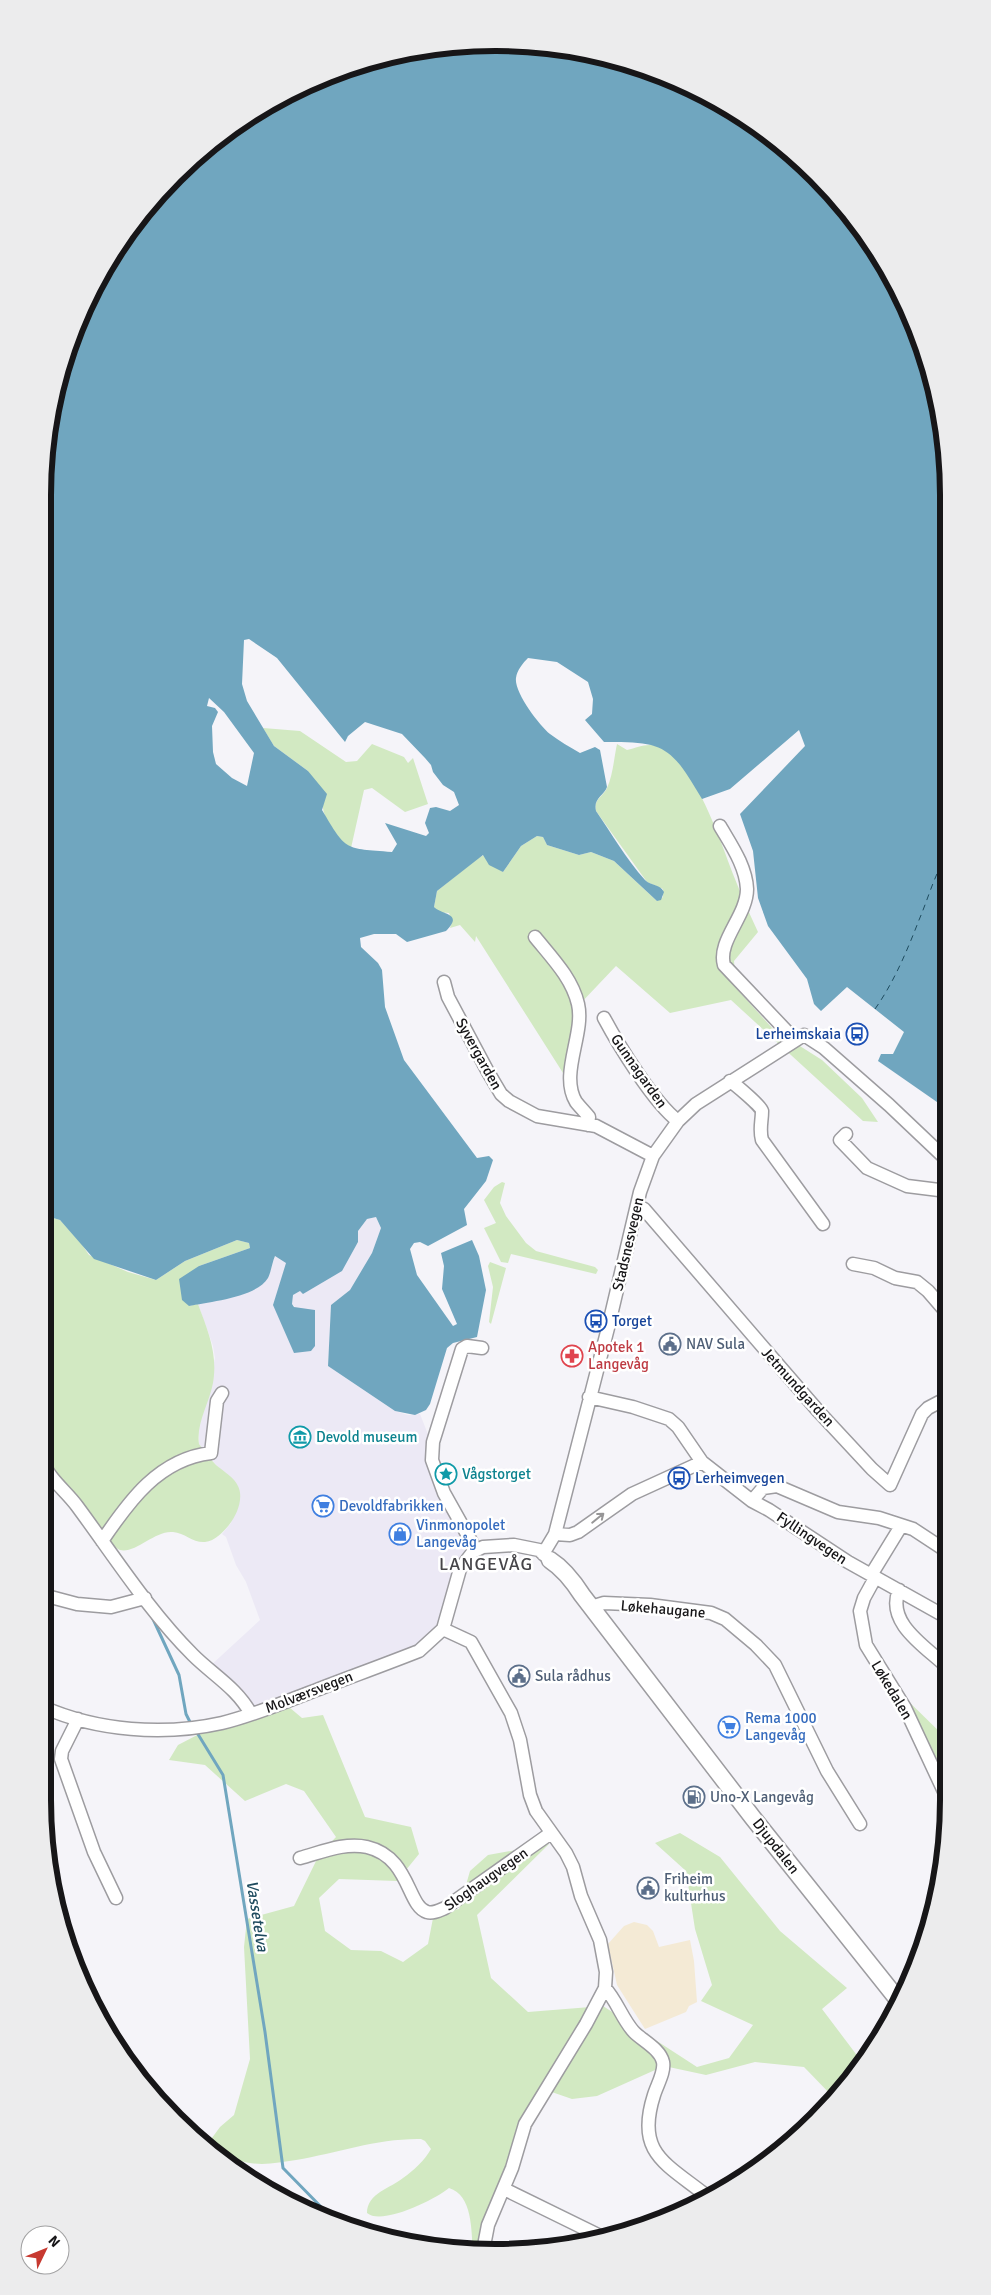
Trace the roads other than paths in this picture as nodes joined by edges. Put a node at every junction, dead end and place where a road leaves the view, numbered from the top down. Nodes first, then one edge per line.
1 (720, 826) dead end
2 (535, 937) dead end
3 (444, 982) dead end
4 (604, 1018) dead end
5 (795, 1040) junction
6 (730, 1081) junction
7 (678, 1121) junction
8 (588, 1125) junction
9 (846, 1134) dead end
10 (940, 1153) edge
11 (653, 1156) junction
12 (940, 1191) edge
13 (637, 1205) junction
14 (823, 1224) dead end
15 (853, 1264) dead end
16 (940, 1305) edge
17 (482, 1348) dead end
18 (222, 1392) dead end
19 (589, 1397) junction
20 (940, 1402) edge
21 (702, 1462) junction
22 (51, 1476) edge
23 (752, 1502) junction
24 (901, 1526) junction
25 (555, 1534) junction
26 (102, 1541) junction
27 (940, 1546) edge
28 (476, 1550) junction
29 (547, 1557) junction
30 (873, 1576) junction
31 (899, 1590) junction
32 (51, 1598) edge
33 (145, 1598) junction
34 (587, 1601) junction
35 (940, 1613) edge
36 (443, 1629) junction
37 (940, 1661) edge
38 (51, 1710) edge
39 (251, 1714) junction
40 (78, 1719) junction
41 (940, 1783) edge
42 (860, 1824) dead end
43 (551, 1833) junction
44 (300, 1858) dead end
45 (116, 1898) dead end
46 (605, 1988) junction
47 (894, 1995) edge
48 (504, 2189) junction
49 (703, 2193) dead end
50 (593, 2233) edge
51 (486, 2244) edge

1 - 5 street
2 - 8 street
3 - 8 street, Syvergarden
4 - 7 street, Gunnagarden
5 - 6 street, Stadsnesvegen
5 - 10 street
6 - 7 street, Stadsnesvegen
6 - 14 street
7 - 11 street, Stadsnesvegen
8 - 11 street, Syvergarden
9 - 12 street
11 - 13 street, Stadsnesvegen
13 - 19 street, Stadsnesvegen
13 - 20 street, Jetmundgarden
15 - 16 street
17 - 28 street
18 - 26 street
19 - 21 street, Fyllingvegen
19 - 25 street, Stadsnesvegen
21 - 23 street, Fyllingvegen
25 -> 21 street
22 - 26 street
23 - 24 street, Fyllingvegen
23 - 30 street, Fyllingvegen
24 - 27 street, Fyllingvegen
24 - 30 street
25 - 29 street, Stadsnesvegen
26 - 33 street
28 - 29 street
28 - 36 street
29 - 34 main road, Djupdalen
30 - 31 street, Fyllingvegen
30 - 41 street, Løkedalen
31 - 35 street, Fyllingvegen
31 - 37 street
32 - 33 street
33 - 39 street
34 - 42 street, Løkehaugane
34 - 47 main road, Djupdalen
36 - 39 street, Molværsvegen
36 - 43 street
38 - 40 street, Molværsvegen
39 - 40 street, Molværsvegen
40 - 45 street
43 - 44 street, Sloghaugvegen
43 - 46 street
46 - 48 street
46 - 49 street
48 - 50 street
48 - 51 street

